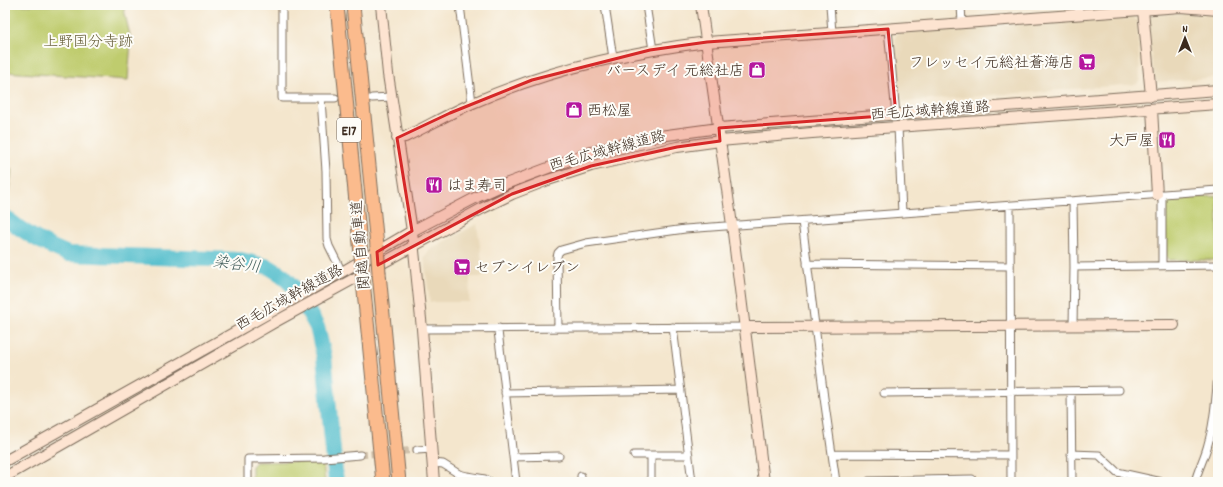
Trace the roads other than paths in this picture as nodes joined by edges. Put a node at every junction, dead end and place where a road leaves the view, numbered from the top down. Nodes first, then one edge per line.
1 (282, 5) edge
2 (337, 5) edge
3 (354, 5) edge
4 (380, 5) edge
5 (460, 5) edge
6 (605, 5) edge
7 (646, 5) edge
8 (701, 5) edge
9 (830, 5) edge
10 (961, 5) edge
11 (1079, 10) edge
12 (1143, 10) junction
13 (1218, 10) edge
14 (962, 23) junction
15 (888, 29) junction
16 (832, 33) junction
17 (707, 42) junction
18 (653, 50) junction
19 (613, 58) junction
20 (1218, 90) edge
21 (1151, 96) junction
22 (335, 98) tunnel mouth
23 (372, 98) tunnel mouth
24 (391, 98) junction
25 (321, 99) junction
26 (472, 103) junction
27 (1218, 104) edge
28 (1152, 109) junction
29 (896, 115) junction
30 (898, 127) junction
31 (719, 128) junction
32 (397, 138) junction
33 (720, 141) junction
34 (1218, 190) edge
35 (1160, 195) junction
36 (1073, 201) junction
37 (1010, 206) junction
38 (902, 213) junction
39 (802, 221) junction
40 (732, 225) junction
41 (412, 231) junction
42 (412, 246) junction
43 (807, 264) junction
44 (1218, 265) edge
45 (1010, 266) junction
46 (1162, 266) junction
47 (1074, 267) junction
48 (342, 272) junction
49 (1174, 325) dead end
50 (745, 326) junction
51 (816, 326) junction
52 (1010, 326) junction
53 (1072, 326) junction
54 (674, 327) junction
55 (499, 328) junction
56 (558, 328) junction
57 (422, 329) junction
58 (1218, 373) edge
59 (681, 390) junction
60 (1119, 390) dead end
61 (1010, 391) junction
62 (1071, 391) junction
63 (884, 392) dead end
64 (505, 393) junction
65 (1217, 399) edge
66 (432, 449) junction
67 (417, 450) tunnel mouth
68 (832, 454) junction
69 (1071, 454) junction
70 (360, 455) tunnel mouth
71 (634, 455) dead end
72 (651, 455) junction
73 (689, 455) junction
74 (1011, 455) junction
75 (560, 456) dead end
76 (513, 457) junction
77 (5, 460) edge
78 (433, 463) junction
79 (5, 477) edge
80 (869, 481) edge
81 (248, 482) edge
82 (382, 482) edge
83 (399, 482) edge
84 (434, 482) edge
85 (490, 482) edge
86 (516, 482) edge
87 (651, 482) edge
88 (692, 482) edge
89 (764, 482) edge
90 (836, 482) edge
91 (972, 482) edge
92 (1011, 482) edge
93 (1072, 482) edge
94 (1162, 482) edge
95 (1195, 482) edge

1 - 25 street
2 - 82 highway, 関越自動車道 / E17, bridge
3 - 83 highway, 関越自動車道 / E17, bridge
4 - 24 main road
5 - 26 street
6 - 19 street
7 - 18 street
8 - 17 main road
9 - 16 street
10 - 14 street
11 - 12 main road
11 - 14 main road
12 - 13 main road
12 - 21 main road
14 - 15 main road
15 - 16 main road
15 - 29 street
16 - 17 main road
17 - 18 main road
17 - 31 main road
18 - 19 main road
19 - 26 main road
20 - 21 main road, 西毛広域幹線道路
21 - 29 main road, 西毛広域幹線道路
22 - 25 street
23 - 24 street
24 - 32 main road
25 - 48 street
26 - 32 main road
27 - 28 main road, 西毛広域幹線道路
28 - 30 main road, 西毛広域幹線道路
28 - 35 main road
29 - 31 main road, 西毛広域幹線道路
30 - 33 main road, 西毛広域幹線道路
30 - 38 street
31 - 33 main road
31 - 41 main road, 西毛広域幹線道路
32 - 41 main road
33 - 40 main road
33 - 42 main road, 西毛広域幹線道路
34 - 35 street
35 - 36 street
35 - 46 street
36 - 37 street
36 - 47 street
37 - 38 street
37 - 45 street
38 - 39 street
39 - 40 street
39 - 43 street
40 - 50 main road
40 - 56 street
41 - 42 main road
41 - 48 main road, 西毛広域幹線道路
42 - 57 main road
42 - 79 main road, 西毛広域幹線道路
43 - 45 street
43 - 51 street
44 - 46 street
45 - 52 street
46 - 47 street
47 - 53 street
48 - 77 main road, 西毛広域幹線道路
49 - 53 main road
50 - 51 main road
50 - 54 street
50 - 89 main road
51 - 52 main road
51 - 68 street
52 - 53 main road
52 - 61 street
54 - 56 street
54 - 59 street
55 - 56 street
55 - 57 street
55 - 64 street
57 - 66 main road
58 - 65 street
59 - 64 street
59 - 73 street
60 - 62 street
61 - 62 street
61 - 63 street
61 - 74 street
62 - 69 street
64 - 76 street
65 - 95 street
66 - 67 street
66 - 78 main road
68 - 74 street
68 - 90 street
69 - 93 street
69 - 94 street
70 - 81 street
71 - 72 street
72 - 73 street
72 - 87 street
73 - 88 street
74 - 92 street
75 - 76 street
76 - 86 street
78 - 84 main road
78 - 85 street
80 - 91 street

